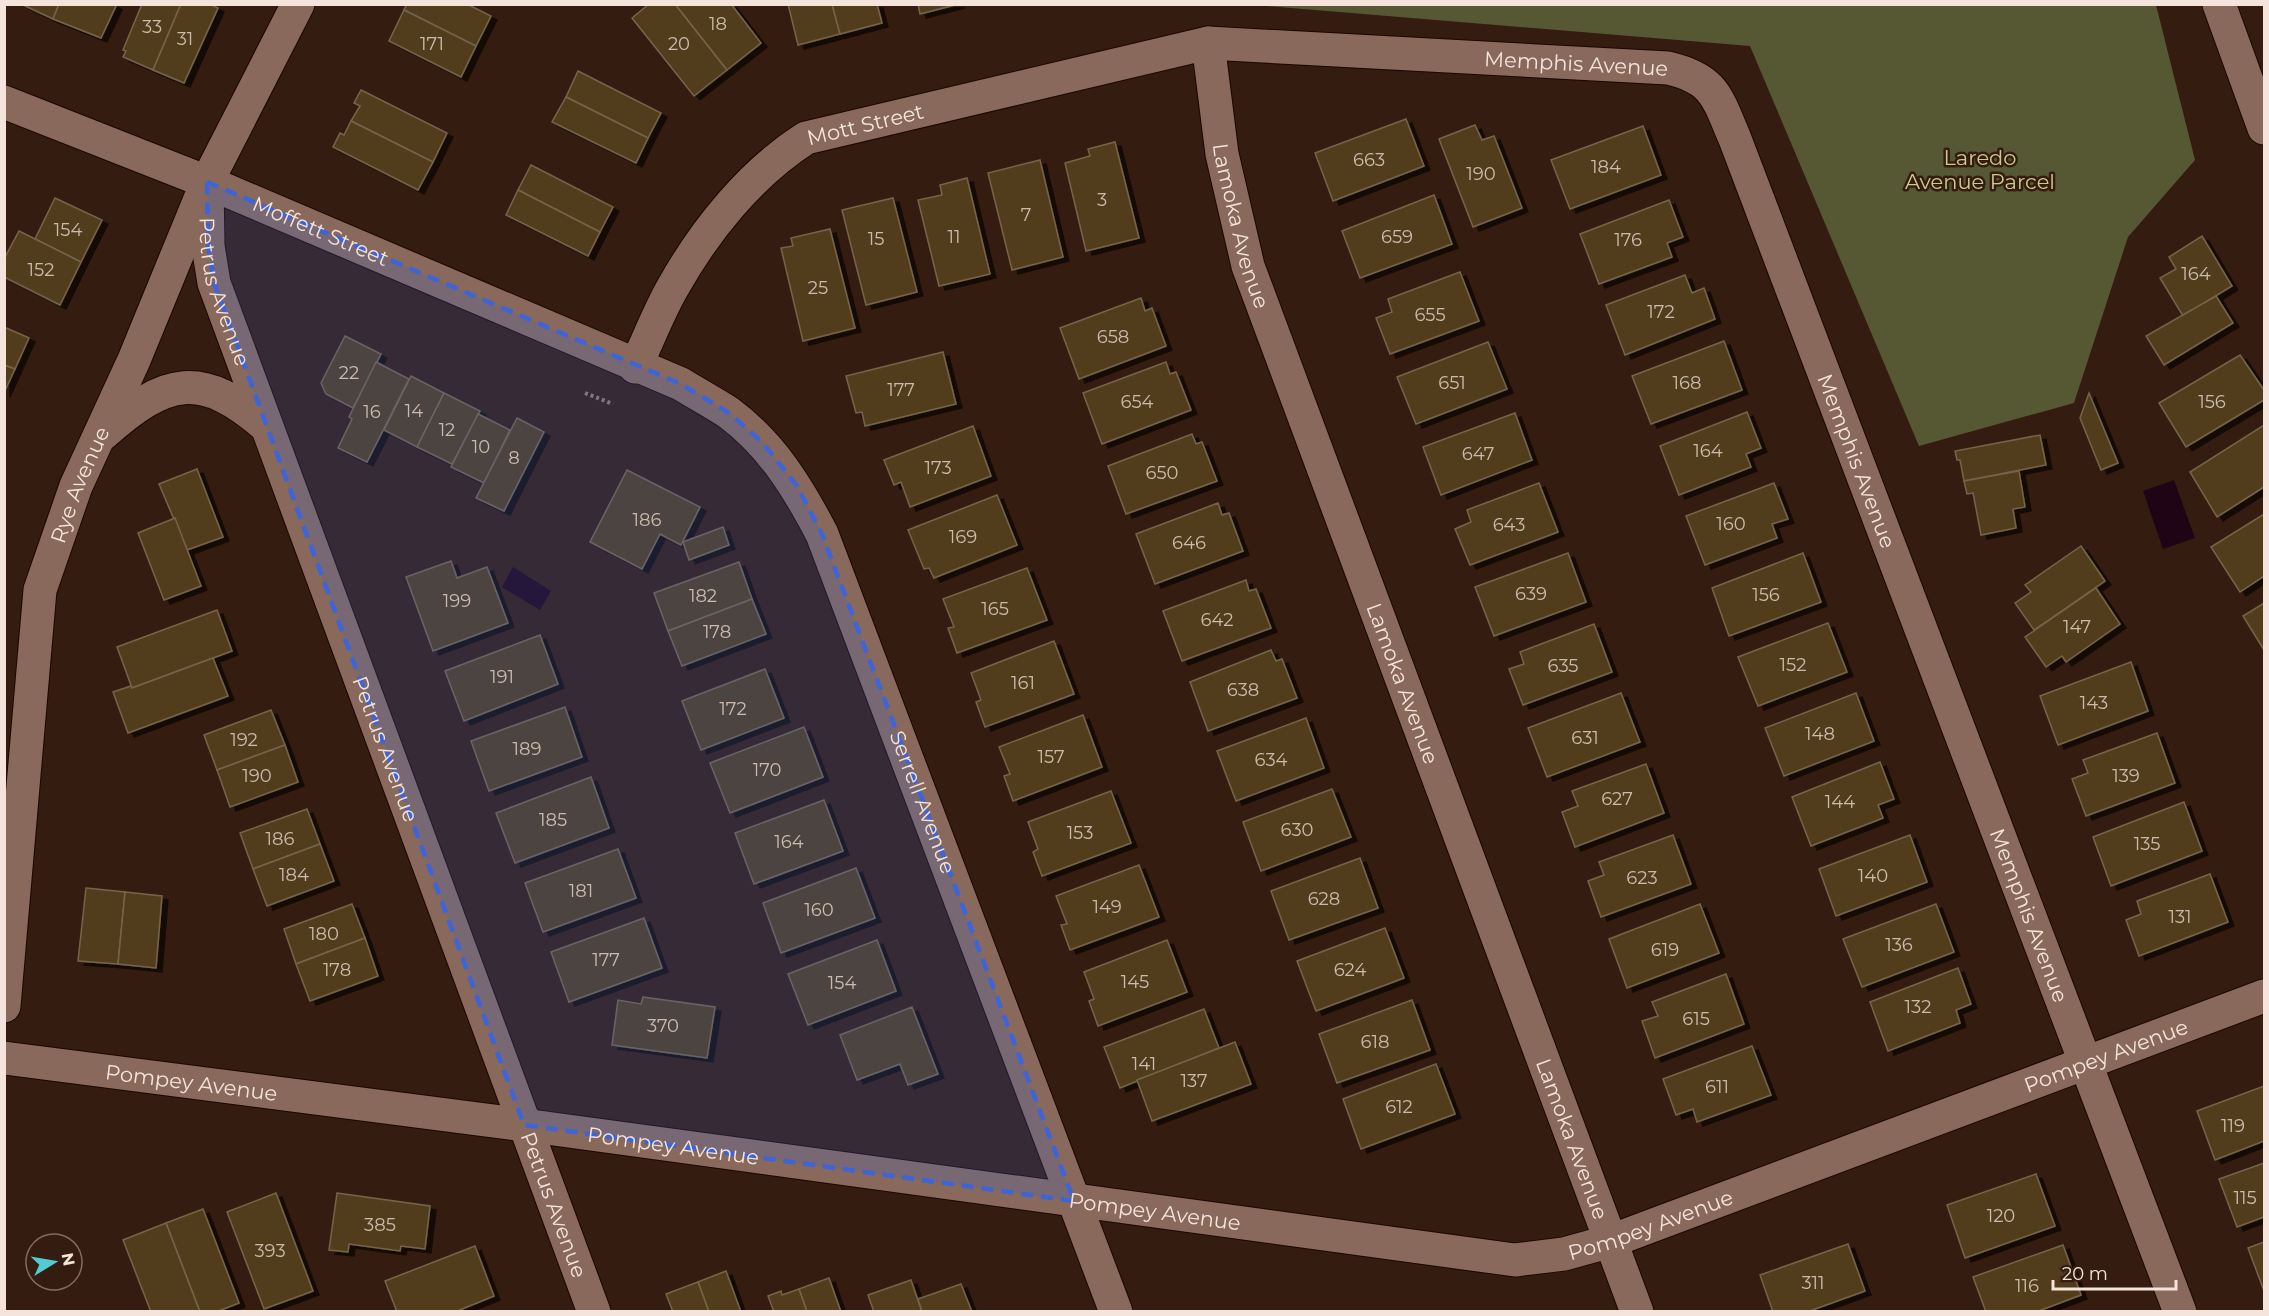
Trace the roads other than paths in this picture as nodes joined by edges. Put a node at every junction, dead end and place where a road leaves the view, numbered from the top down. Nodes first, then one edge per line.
1 (298, 4) edge
2 (2219, 4) edge
3 (1208, 43) junction
4 (4, 102) edge
5 (2265, 128) edge
6 (207, 182) junction
7 (635, 367) junction
8 (267, 427) junction
9 (98, 438) junction
10 (2265, 996) edge
11 (4, 1006) edge
12 (4, 1058) edge
13 (2086, 1063) junction
14 (524, 1125) junction
15 (1074, 1201) junction
16 (1611, 1241) junction
17 (594, 1311) edge
18 (1116, 1311) edge
19 (1637, 1311) edge
20 (2180, 1311) edge

1 - 6 street, Rye Avenue
2 - 5 street
3 - 7 street, Mott Street
3 - 13 street, Memphis Avenue
3 - 16 street, Lamoka Avenue
4 - 6 street, Moffett Street
6 - 7 street, Moffett Street
6 - 8 street, Petrus Avenue
6 - 9 street, Rye Avenue
7 - 15 street, Serrell Avenue
8 - 9 street
8 - 14 street, Petrus Avenue
9 - 11 street, Rye Avenue
10 - 13 street, Pompey Avenue
12 - 14 street, Pompey Avenue
13 - 16 street, Pompey Avenue
13 - 20 street, Memphis Avenue
14 - 15 street, Pompey Avenue
14 - 17 street, Petrus Avenue
15 - 16 street, Pompey Avenue
15 - 18 street, Serrell Avenue
16 - 19 street, Lamoka Avenue

